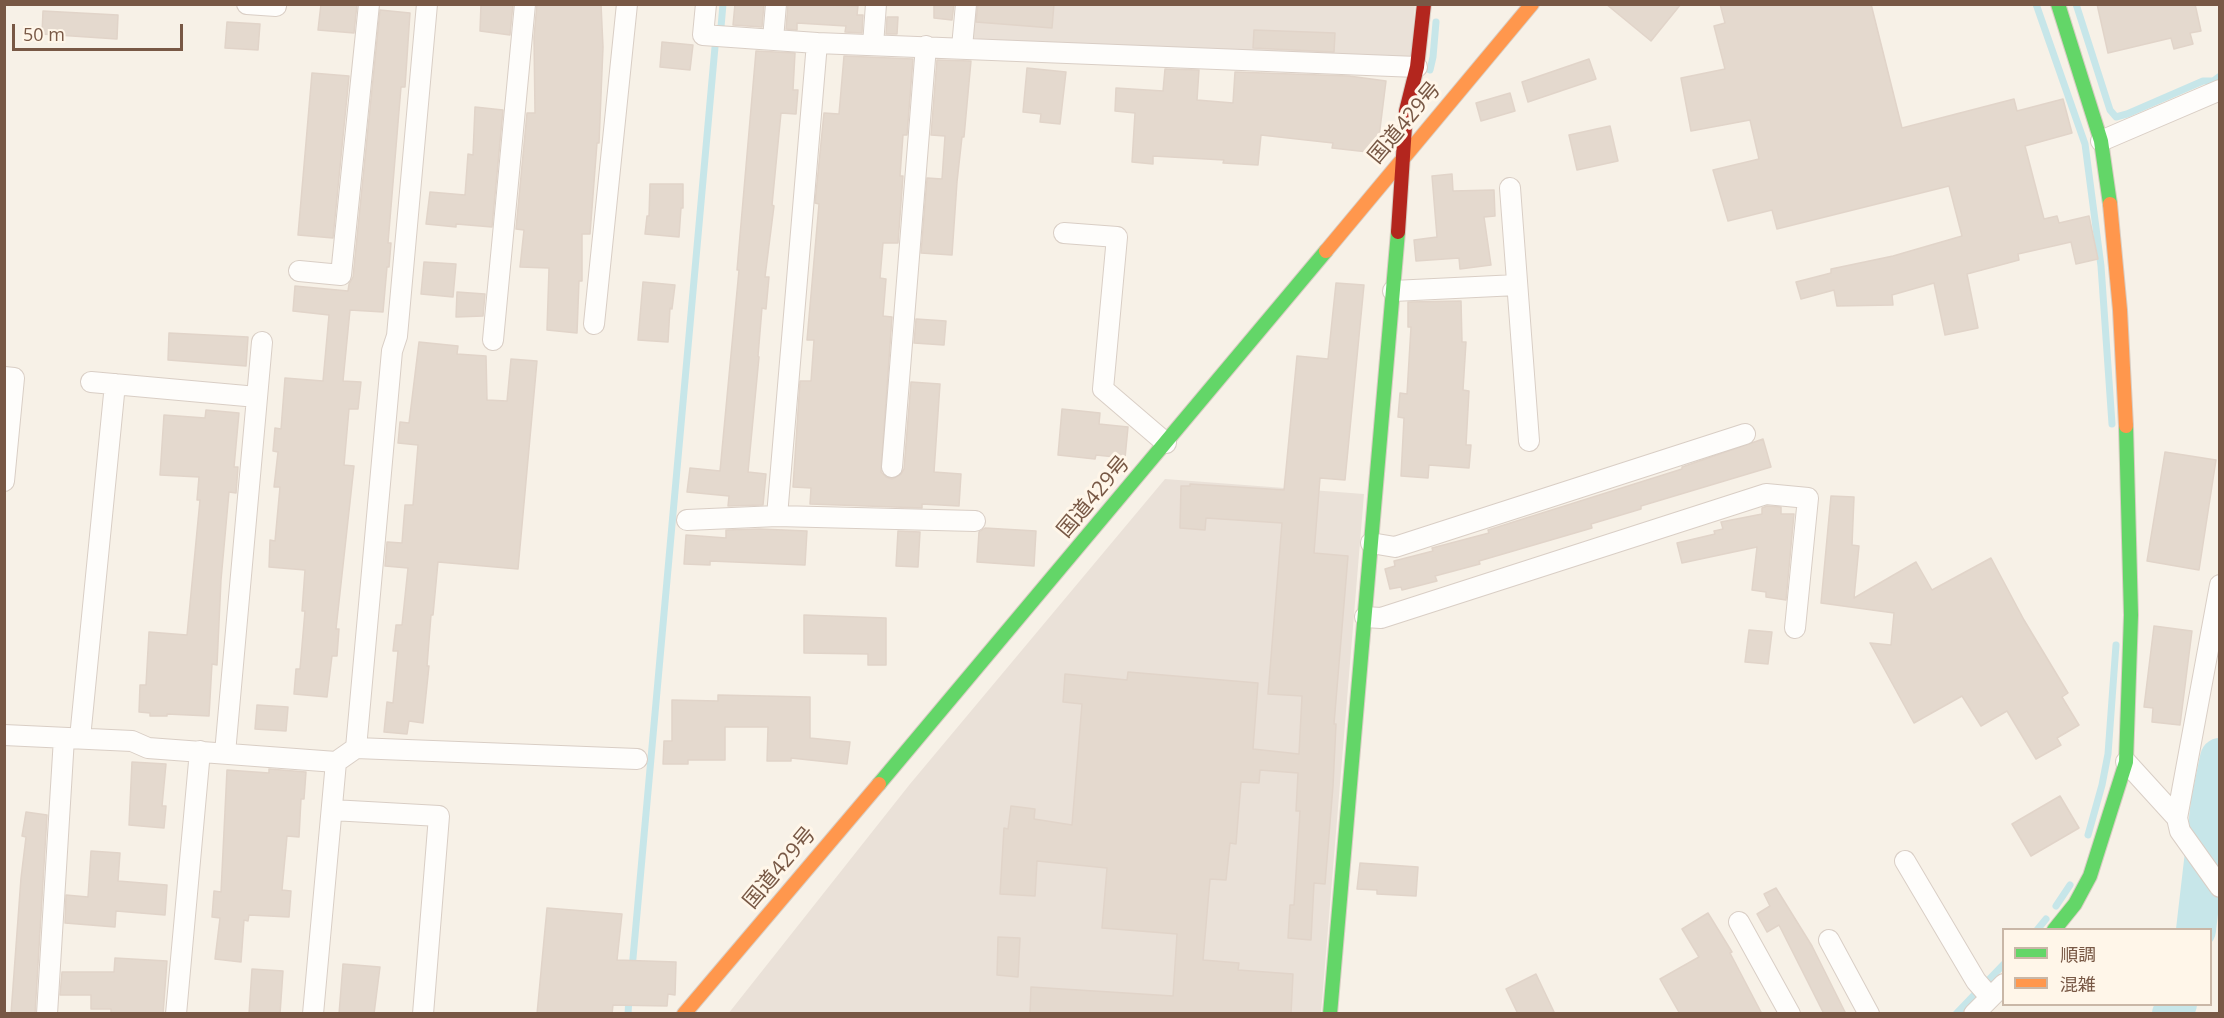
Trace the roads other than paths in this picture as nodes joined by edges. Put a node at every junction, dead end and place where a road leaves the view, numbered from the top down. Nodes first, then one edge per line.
1 (248, 4) edge
2 (369, 4) edge
3 (427, 4) edge
4 (525, 4) edge
5 (627, 4) edge
6 (706, 4) edge
7 (776, 4) edge
8 (876, 4) edge
9 (966, 4) edge
10 (1424, 4) edge
11 (1532, 4) edge
12 (2058, 4) edge
13 (276, 6) dead end
14 (773, 39) junction
15 (818, 43) junction
16 (873, 45) junction
17 (926, 46) junction
18 (962, 47) junction
19 (1417, 67) junction
20 (2220, 90) edge
21 (2101, 141) junction
22 (1404, 157) junction
23 (1510, 188) dead end
24 (1064, 233) dead end
25 (299, 271) dead end
26 (1517, 285) junction
27 (1401, 291) junction
28 (594, 324) dead end
29 (493, 340) dead end
30 (262, 342) dead end
31 (4, 377) edge
32 (91, 382) dead end
33 (116, 384) junction
34 (257, 397) junction
35 (1745, 434) dead end
36 (1529, 441) dead end
37 (1166, 443) junction
38 (892, 467) dead end
39 (4, 481) edge
40 (777, 516) junction
41 (687, 520) dead end
42 (975, 521) dead end
43 (1378, 545) junction
44 (2220, 585) edge
45 (1373, 618) junction
46 (1795, 628) dead end
47 (4, 735) edge
48 (72, 738) junction
49 (356, 748) junction
50 (201, 752) junction
51 (225, 753) junction
52 (637, 759) dead end
53 (336, 762) junction
54 (2126, 762) junction
55 (332, 810) junction
56 (2179, 824) junction
57 (1905, 861) dead end
58 (2220, 887) edge
59 (1739, 922) dead end
60 (2056, 928) edge
61 (1829, 940) dead end
62 (1989, 988) edge
63 (47, 1014) edge
64 (176, 1014) edge
65 (313, 1014) edge
66 (423, 1014) edge
67 (684, 1014) edge
68 (1330, 1014) edge
69 (1790, 1014) edge
70 (1869, 1014) edge
71 (1974, 1014) edge

1 - 13 street
2 - 25 street
3 - 49 street
4 - 29 street
5 - 28 street
6 - 14 street
7 - 14 street
8 - 16 street
9 - 18 street
10 - 19 main road
11 - 22 main road, 国道429号
12 - 21 main road
14 - 15 street
15 - 16 street
15 - 40 street
16 - 17 street
17 - 18 street
17 - 38 street
18 - 19 street
19 - 22 main road
20 - 21 street
21 - 54 main road
22 - 27 main road
22 - 37 main road, 国道429号
23 - 26 street
24 - 37 street
26 - 27 street
26 - 36 street
27 - 43 main road
30 - 34 street
31 - 39 street
32 - 33 street
33 - 34 street
33 - 48 street
34 - 51 street
35 - 43 street
37 - 67 main road, 国道429号
40 - 41 street
40 - 42 street
43 - 45 main road
44 - 56 street
45 - 46 street
45 - 68 main road
47 - 48 street
48 - 50 street
48 - 63 street
49 - 52 street
49 - 53 street
50 - 51 street
50 - 64 street
51 - 53 street
53 - 55 street
54 - 56 street
54 - 60 main road
55 - 65 street
55 - 66 street
56 - 58 street
57 - 62 street
59 - 69 street
61 - 70 street
62 - 71 street

